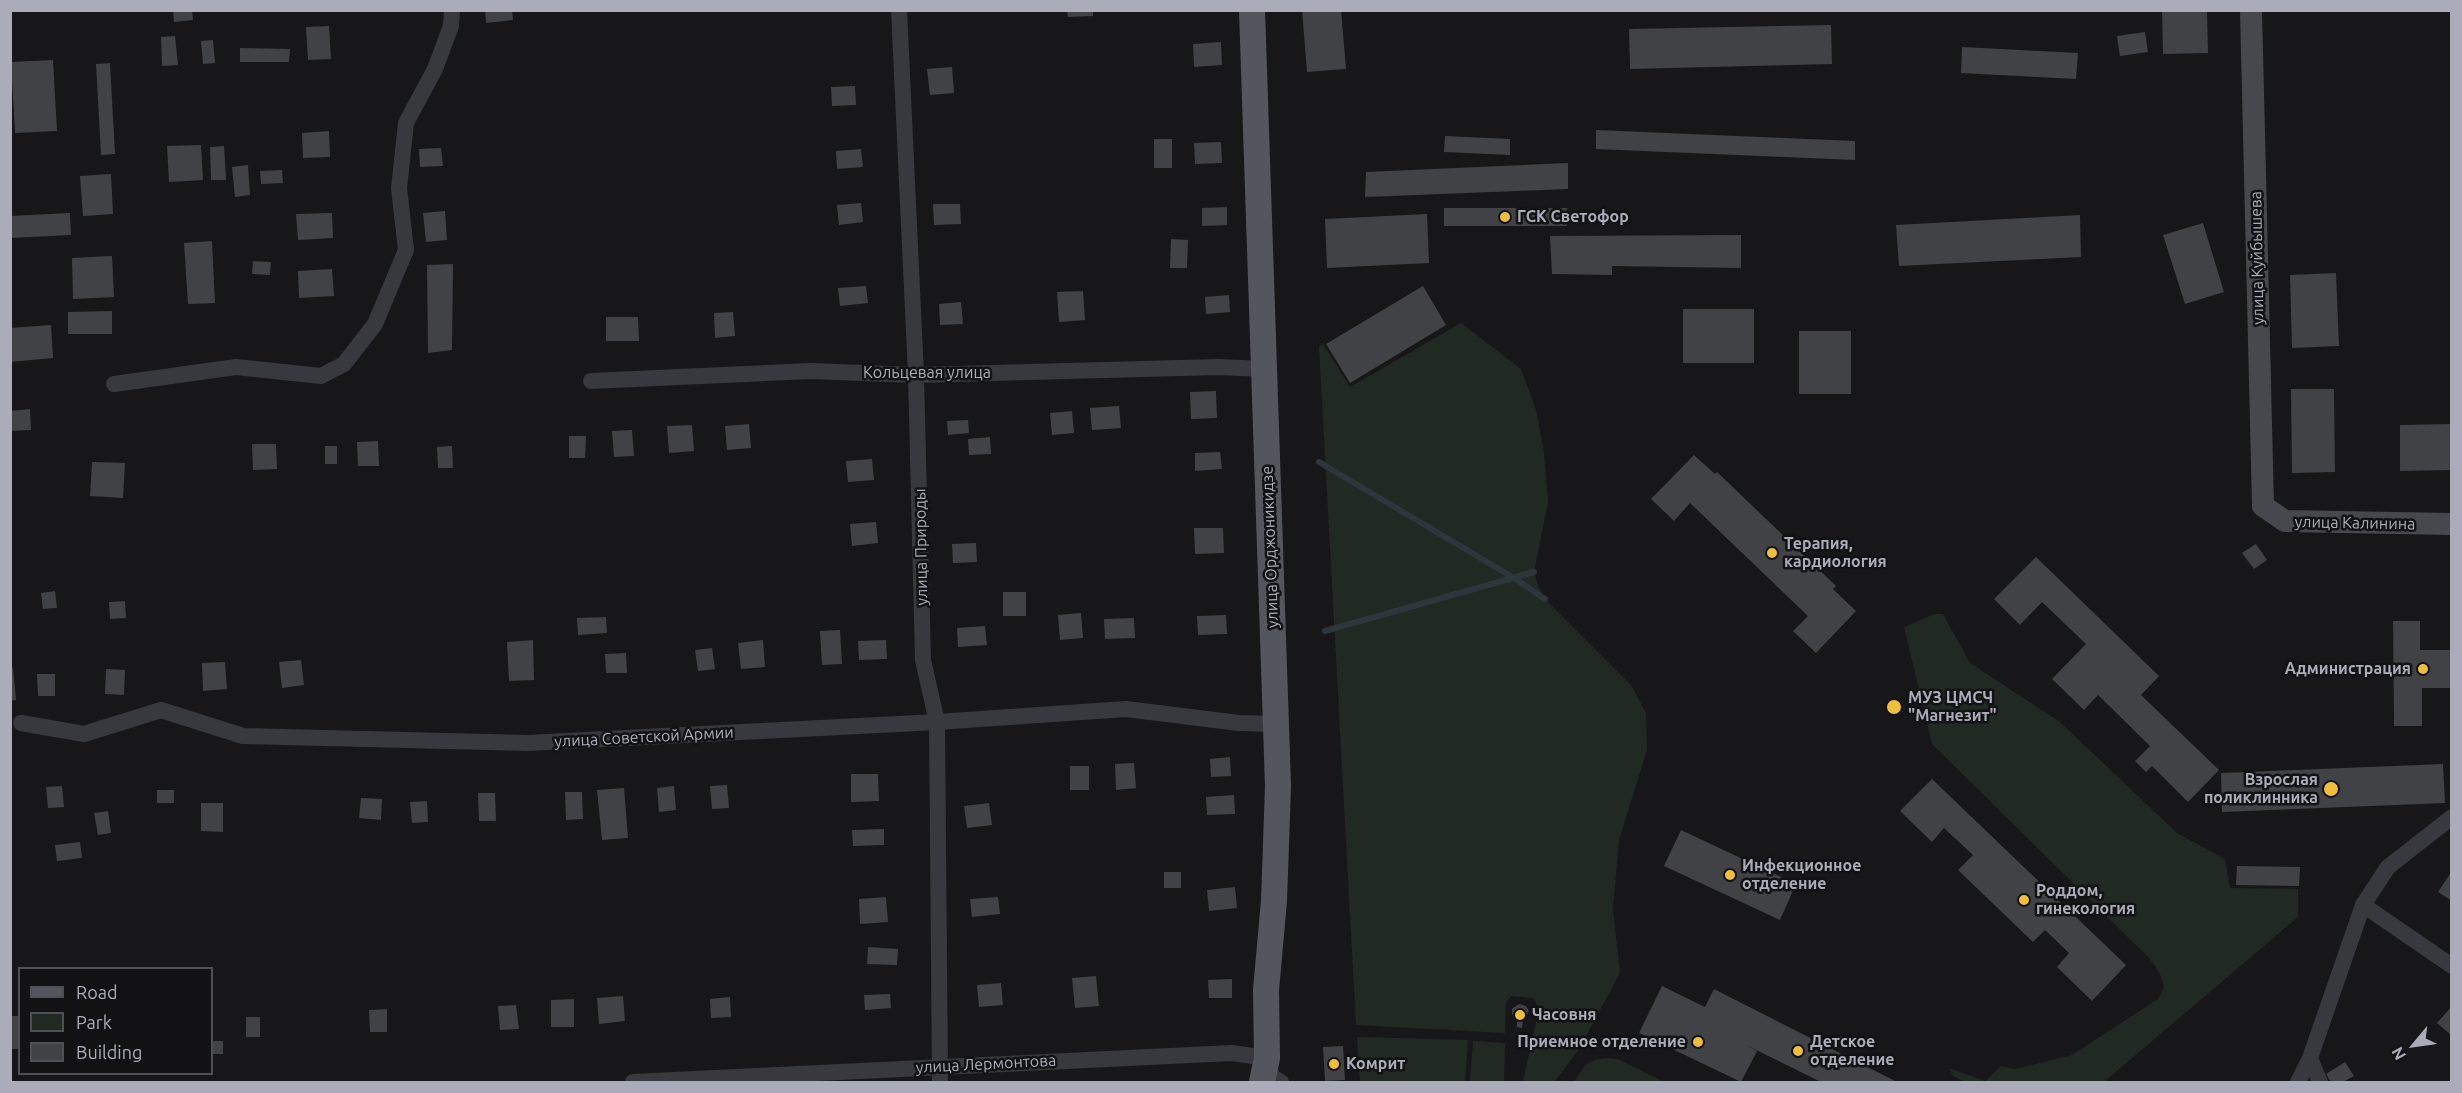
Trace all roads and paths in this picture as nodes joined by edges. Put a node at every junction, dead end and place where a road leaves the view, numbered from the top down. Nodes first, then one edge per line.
1 (453, 10) edge
2 (899, 10) edge
3 (1252, 10) edge
4 (2251, 10) edge
5 (1264, 369) junction
6 (916, 375) junction
7 (591, 381) dead end
8 (114, 384) dead end
9 (2263, 506) joint
10 (2451, 524) edge
11 (937, 722) junction
12 (21, 723) dead end
13 (1275, 724) junction
14 (2451, 818) edge
15 (2363, 905) junction
16 (2451, 966) edge
17 (2310, 1058) junction
18 (1265, 1070) edge
19 (940, 1075) edge
20 (633, 1083) edge
21 (1281, 1083) edge
22 (2298, 1083) edge
23 (2320, 1083) edge

1 - 8 street
2 - 6 street, улица Природы
3 - 5 main road, улица Орджоникидзе
4 - 9 street, улица Куйбышева
5 - 6 street, Кольцевая улица
5 - 13 main road, улица Орджоникидзе
6 - 7 street, Кольцевая улица
6 - 11 street, улица Природы
9 - 10 street, улица Калинина
11 - 12 street, улица Советской Армии
11 - 13 street, улица Советской Армии
11 - 19 street, улица Природы
13 - 18 main road, улица Орджоникидзе
14 - 15 street
15 - 16 street
15 - 17 street
17 - 22 street
17 - 23 street
18 - 19 street, улица Лермонтова
18 - 21 street
19 - 20 street, улица Лермонтова

